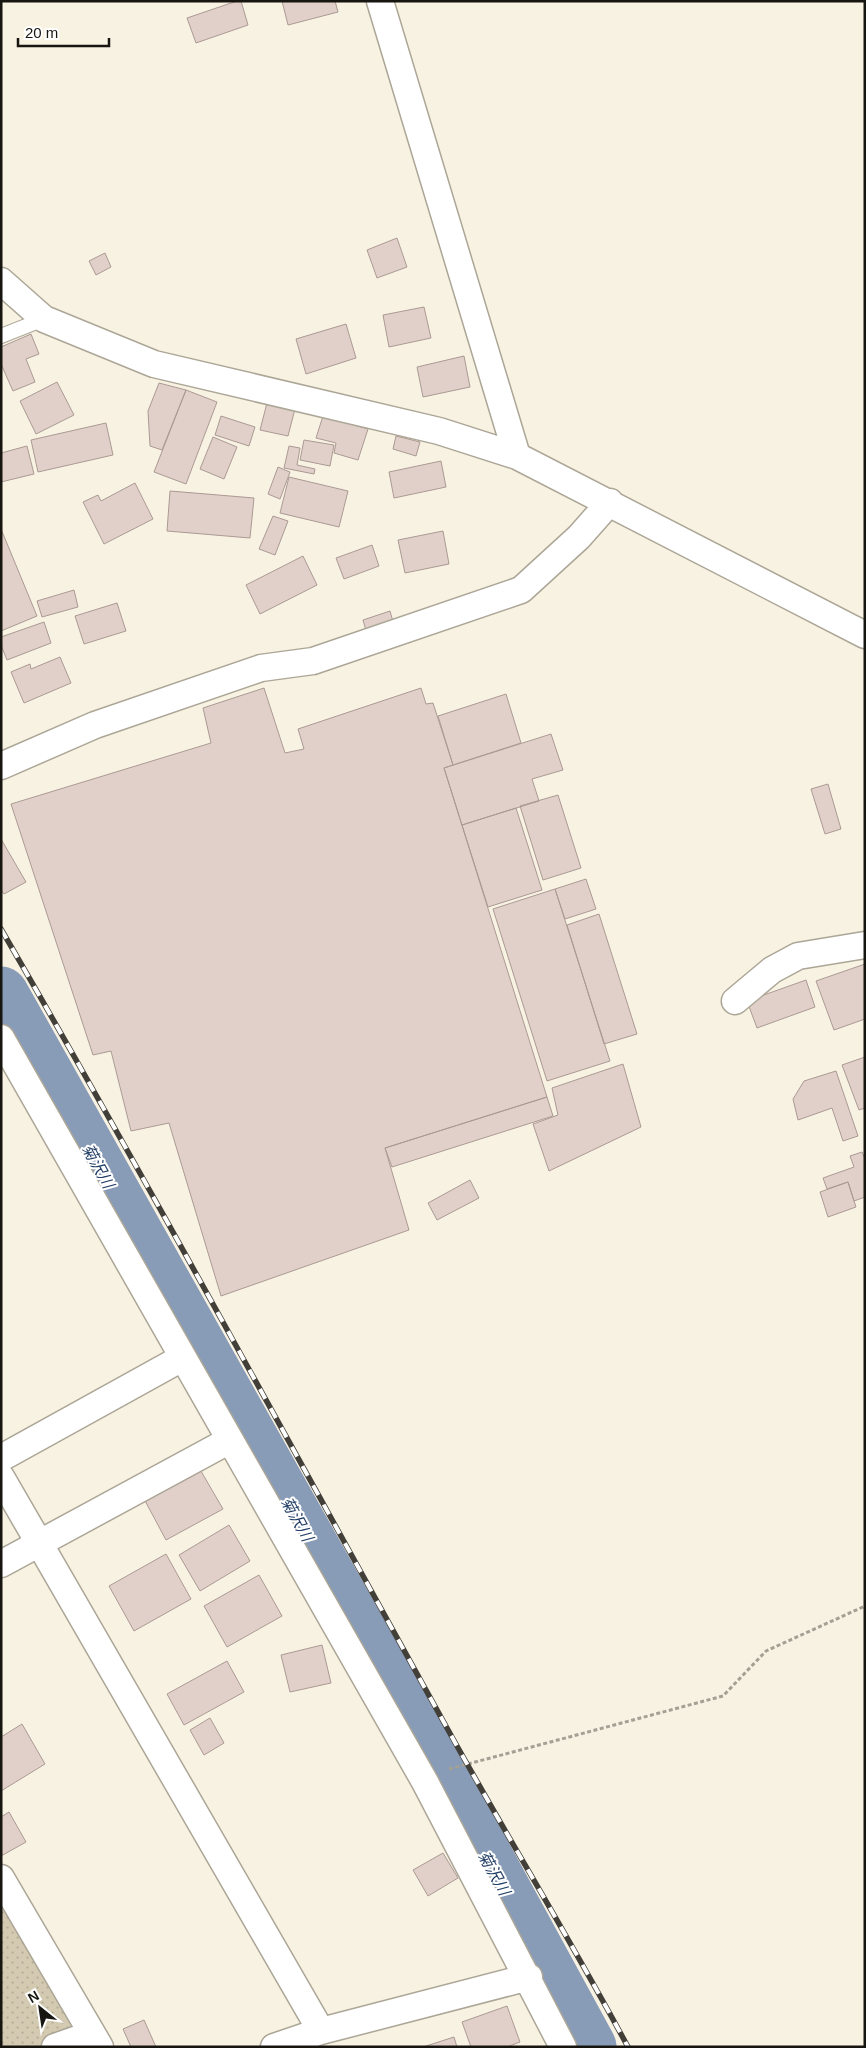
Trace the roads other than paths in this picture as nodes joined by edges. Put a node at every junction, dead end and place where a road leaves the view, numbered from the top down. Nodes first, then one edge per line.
1 (380, 1) edge
2 (1, 281) edge
3 (44, 319) junction
4 (1, 336) edge
5 (517, 456) junction
6 (610, 502) junction
7 (865, 635) edge
8 (1, 766) edge
9 (865, 945) edge
10 (735, 1001) dead end
11 (1, 1038) edge
12 (182, 1358) junction
13 (230, 1440) junction
14 (1, 1458) edge
15 (1, 1478) edge
16 (38, 1544) junction
17 (1, 1564) edge
18 (1, 1878) edge
19 (529, 1977) junction
20 (321, 2031) junction
21 (96, 2040) edge
22 (55, 2047) edge
23 (274, 2047) edge
24 (563, 2047) edge

1 - 5 street
2 - 3 street
3 - 4 lane
3 - 5 street
5 - 6 street
6 - 7 street
6 - 8 street
9 - 10 street
11 - 12 street
12 - 13 street
12 - 14 street
13 - 16 street
13 - 19 street
15 - 16 street
16 - 17 street
16 - 20 street
18 - 21 street
19 - 20 street
19 - 24 street
20 - 23 street
21 - 22 street

